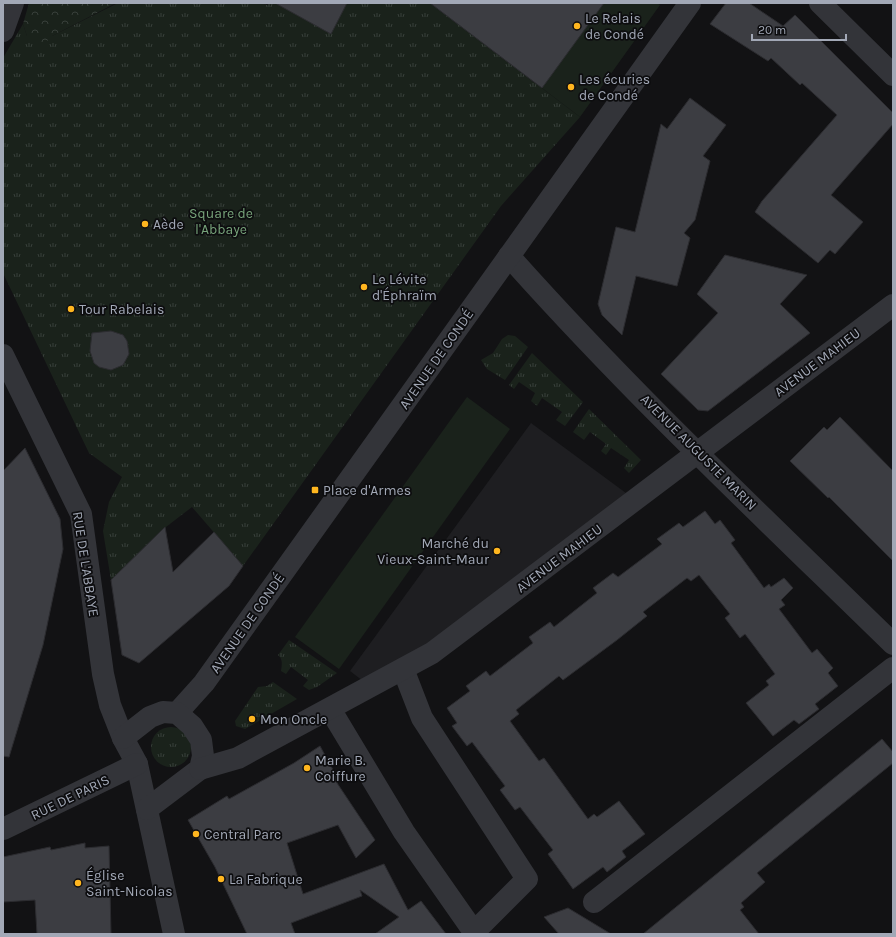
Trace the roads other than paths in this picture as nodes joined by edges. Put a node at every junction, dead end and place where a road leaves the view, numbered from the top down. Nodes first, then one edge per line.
1 (690, 3) edge
2 (820, 3) edge
3 (893, 75) edge
4 (509, 256) junction
5 (893, 305) edge
6 (3, 355) edge
7 (698, 453) junction
8 (893, 644) edge
9 (893, 668) edge
10 (403, 670) junction
11 (330, 709) junction
12 (178, 713) junction
13 (123, 738) junction
14 (137, 764) junction
15 (200, 769) junction
16 (147, 808) junction
17 (3, 829) edge
18 (594, 902) dead end
19 (174, 934) edge

1 - 4 street, AVENUE DE CONDÉ
2 - 3 street
4 - 7 street, AVENUE AUGUSTE MARIN
4 - 12 street, AVENUE DE CONDÉ
5 - 7 street, AVENUE MAHIEU
6 - 13 street, RUE DE L'ABBAYE
7 - 8 street, AVENUE AUGUSTE MARIN
7 - 10 street, AVENUE MAHIEU
9 - 18 street
10 - 11 street, AVENUE MAHIEU
10 - 11 street
11 - 15 street, AVENUE MAHIEU
12 - 13 street
12 - 15 street
13 - 14 street, RUE DE L'ABBAYE
14 - 16 street, RUE DE L'ABBAYE
14 - 17 street, RUE DE PARIS
15 - 16 street
16 - 19 street, RUE DE L'ABBAYE

